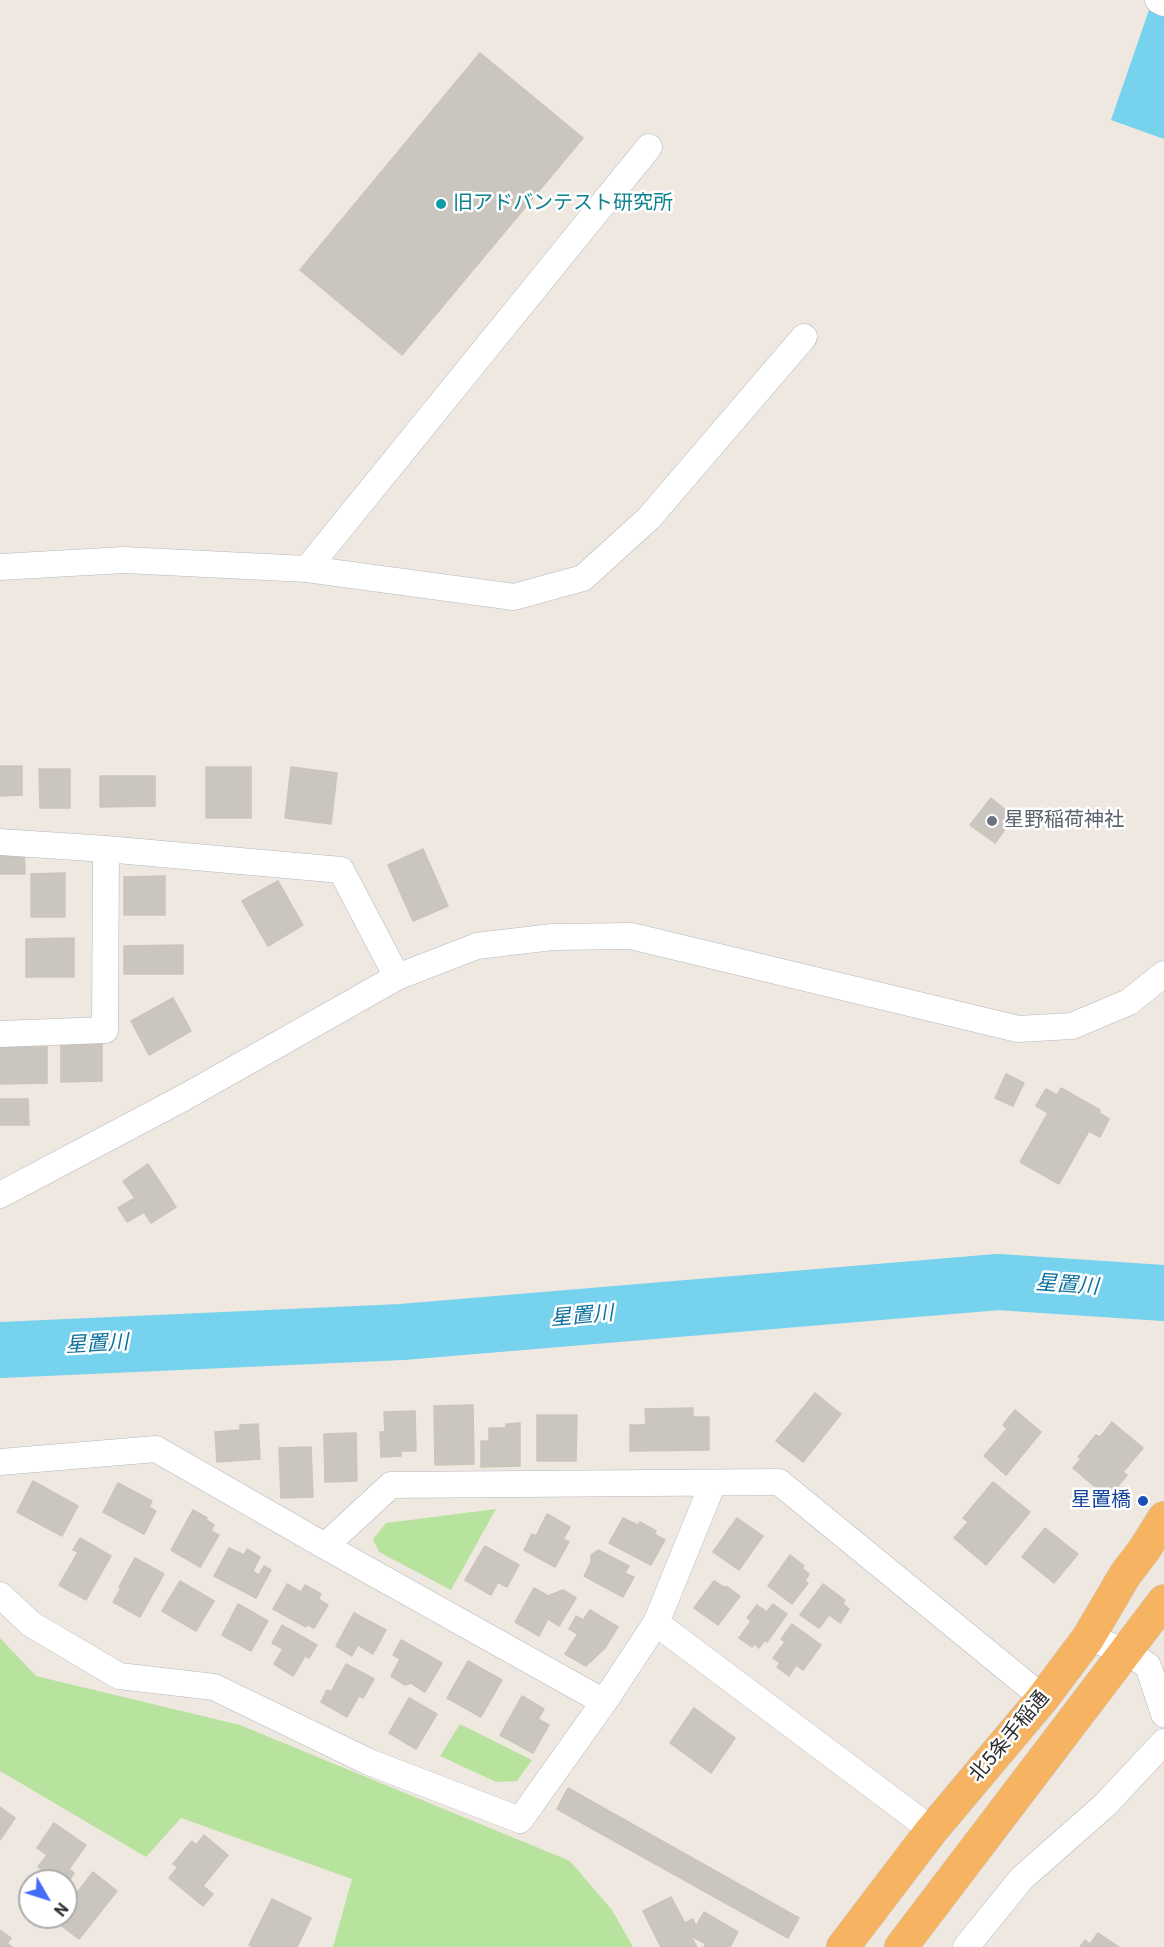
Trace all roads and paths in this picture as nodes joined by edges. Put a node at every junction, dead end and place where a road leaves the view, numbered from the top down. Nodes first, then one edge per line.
1 (1158, 0) edge
2 (1164, 3) edge
3 (649, 147) dead end
4 (804, 337) dead end
5 (0, 567) edge
6 (307, 569) junction
7 (0, 843) edge
8 (106, 849) junction
9 (1164, 974) edge
10 (397, 977) junction
11 (0, 1034) edge
12 (0, 1195) edge
13 (1, 1463) edge
14 (713, 1483) junction
15 (1164, 1518) edge
16 (325, 1546) junction
17 (0, 1595) edge
18 (1164, 1601) edge
19 (656, 1623) junction
20 (1088, 1638) junction
21 (1126, 1651) junction
22 (1043, 1698) junction
23 (604, 1702) junction
24 (1162, 1702) edge
25 (1164, 1742) edge
26 (932, 1830) junction
27 (843, 1947) edge
28 (901, 1947) edge
29 (966, 1947) edge

1 - 2 street
3 - 6 street
4 - 6 street
5 - 6 street
7 - 8 street
8 - 10 street
8 - 11 street
9 - 10 street
10 - 12 street
13 - 16 street
14 - 16 street
14 - 19 street
14 - 22 street
15 - 20 highway, 北5条手稲通
16 - 23 street
17 - 23 street
18 - 21 highway, 北5条手稲通
19 - 23 street
19 - 26 street
20 - 21 street
20 - 22 highway, 北5条手稲通
21 - 24 street
21 - 28 highway, 北5条手稲通
22 - 26 highway, 北5条手稲通
25 - 29 street
26 - 27 highway, 北5条手稲通

